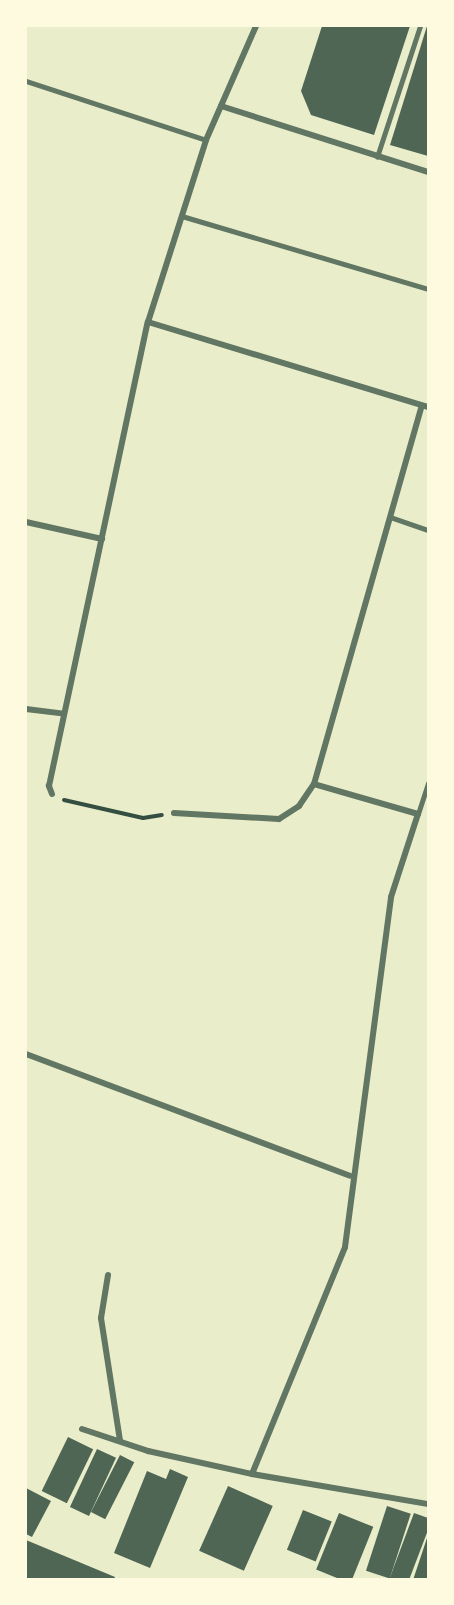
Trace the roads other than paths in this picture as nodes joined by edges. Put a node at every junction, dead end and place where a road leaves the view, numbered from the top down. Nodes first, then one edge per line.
1 (256, 26) edge
2 (420, 26) edge
3 (26, 81) edge
4 (220, 106) junction
5 (206, 140) junction
6 (377, 157) junction
7 (429, 172) edge
8 (182, 216) junction
9 (429, 290) edge
10 (148, 322) junction
11 (425, 406) edge
12 (390, 517) junction
13 (26, 522) edge
14 (429, 530) edge
15 (102, 539) junction
16 (26, 709) edge
17 (64, 714) junction
18 (314, 784) junction
19 (429, 784) edge
20 (52, 794) road end
21 (174, 813) road end
22 (418, 814) junction
23 (26, 1054) edge
24 (350, 1176) junction
25 (108, 1275) dead end
26 (82, 1429) dead end
27 (120, 1441) junction
28 (252, 1474) junction
29 (429, 1504) edge

1 - 4 street
2 - 6 lane
3 - 5 lane
4 - 5 street
4 - 6 street
5 - 8 street
6 - 7 street
8 - 9 lane
8 - 10 street
10 - 11 street
10 - 15 street
11 - 12 street
12 - 14 lane
12 - 18 street
13 - 15 street
15 - 17 street
16 - 17 street
17 - 20 street
18 - 21 street
18 - 22 street
19 - 22 lane
22 - 24 street
23 - 24 street
24 - 28 street
25 - 27 street
26 - 27 street
27 - 28 street
28 - 29 street

